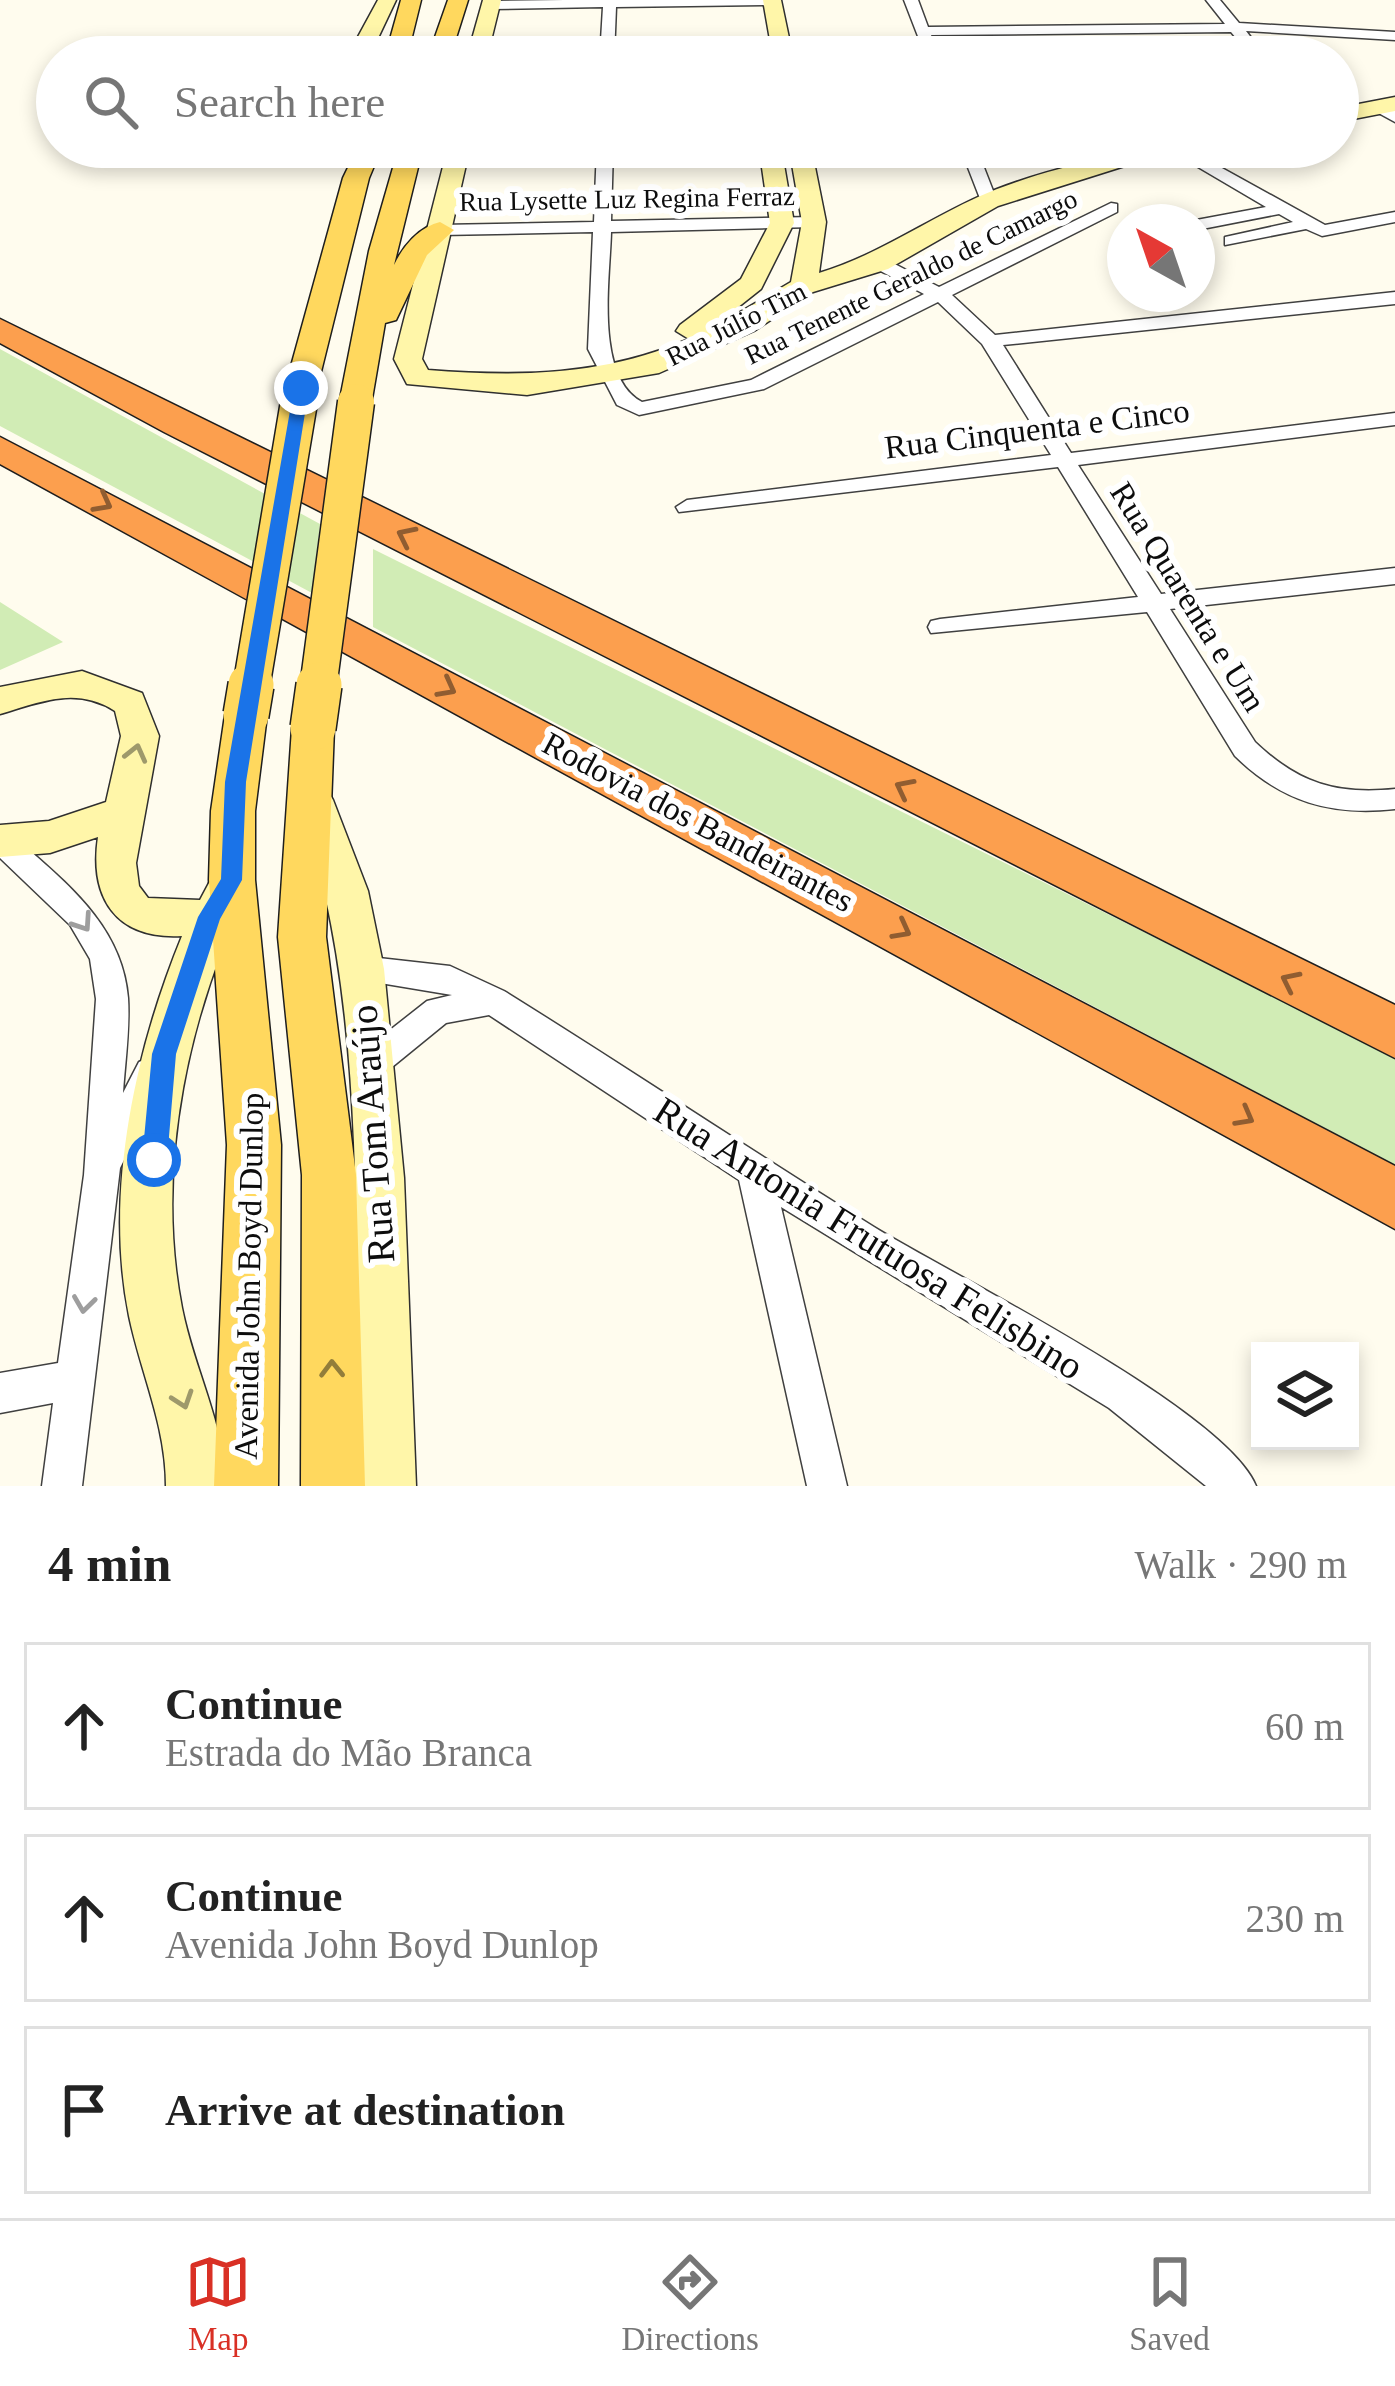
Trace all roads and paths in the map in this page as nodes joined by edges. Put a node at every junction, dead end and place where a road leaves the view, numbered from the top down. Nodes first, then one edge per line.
1 (411, 0) edge
2 (458, 0) edge
3 (751, 0) edge
4 (772, 0) edge
5 (911, 0) edge
6 (1213, 0) edge
7 (491, 2) edge
8 (610, 4) junction
9 (385, 5) edge
10 (1234, 27) junction
11 (924, 31) junction
12 (1366, 32) junction
13 (372, 36) edge
14 (395, 36) edge
15 (402, 36) edge
16 (446, 36) edge
17 (482, 36) edge
18 (609, 36) edge
19 (755, 36) edge
20 (779, 36) edge
21 (926, 36) edge
22 (1242, 36) edge
23 (1395, 36) edge
24 (1395, 60) edge
25 (1391, 108) edge
26 (1359, 112) edge
27 (354, 168) edge
28 (361, 168) edge
29 (406, 168) edge
30 (454, 168) edge
31 (604, 168) edge
32 (773, 168) edge
33 (804, 168) edge
34 (976, 168) edge
35 (1101, 168) edge
36 (1214, 168) edge
37 (1227, 168) edge
38 (356, 178) junction
39 (1254, 189) junction
40 (989, 201) junction
41 (1285, 208) junction
42 (1107, 210) edge
43 (1395, 217) edge
44 (1215, 222) edge
45 (782, 223) junction
46 (814, 223) junction
47 (1310, 224) junction
48 (603, 225) junction
49 (440, 230) junction
50 (1231, 241) dead end
51 (879, 263) junction
52 (752, 284) junction
53 (804, 286) junction
54 (942, 296) junction
55 (1395, 298) edge
56 (0, 329) edge
57 (367, 331) junction
58 (990, 341) junction
59 (612, 374) junction
60 (1395, 419) edge
61 (0, 448) edge
62 (1062, 458) junction
63 (687, 507) dead end
64 (1395, 576) edge
65 (1153, 604) junction
66 (940, 627) dead end
67 (0, 700) edge
68 (309, 789) junction
69 (1395, 799) edge
70 (119, 814) junction
71 (0, 841) edge
72 (220, 899) junction
73 (361, 969) junction
74 (493, 1001) junction
75 (1395, 1033) edge
76 (164, 1054) junction
77 (369, 1066) junction
78 (755, 1174) junction
79 (103, 1175) junction
80 (1395, 1199) edge
81 (74, 1380) junction
82 (0, 1393) edge
83 (62, 1486) edge
84 (196, 1486) edge
85 (246, 1486) edge
86 (333, 1486) edge
87 (386, 1486) edge
88 (827, 1486) edge
89 (1236, 1486) edge

1 - 15 main road
2 - 16 main road
3 - 4 street
3 - 8 street
3 - 19 main road
4 - 20 main road
5 - 11 street
6 - 10 street
7 - 8 street
7 - 17 main road
8 - 18 street
9 - 13 main road
9 - 14 main road
10 - 11 street
10 - 12 street
10 - 22 street
11 - 21 street
12 - 23 street
12 - 24 street
25 - 26 main road
27 - 38 main road
28 - 38 main road, Avenida John Boyd Dunlop
29 - 57 main road, Avenida John Boyd Dunlop
30 - 49 main road
31 - 48 street
32 - 45 main road
33 - 46 main road
34 - 40 street
35 - 40 main road, Rua Júlio Tim
36 - 39 street
37 - 39 street
38 - 72 main road, Avenida John Boyd Dunlop, bridge
39 - 41 street
40 - 51 main road, Rua Júlio Tim
41 - 44 street
41 - 47 street
42 - 54 street, Rua Tenente Geraldo de Camargo
43 - 47 street
45 - 46 street, Rua Lysette Luz Regina Ferraz
45 - 48 street, Rua Lysette Luz Regina Ferraz
45 - 52 main road
46 - 53 main road
47 - 50 street
48 - 49 street, Rua Lysette Luz Regina Ferraz
48 - 59 street
49 - 57 main road
49 - 59 main road, Rua Júlio Tim
51 - 53 main road, Rua Júlio Tim
51 - 54 street, Rua Quarenta e Um
52 - 53 main road
52 - 59 main road
53 - 59 main road, Rua Júlio Tim
54 - 58 street, Rua Quarenta e Um
54 - 59 street, Rua Tenente Geraldo de Camargo
55 - 58 street
75 -> 56 highway
57 - 68 main road, Avenida John Boyd Dunlop, bridge
58 - 62 street, Rua Quarenta e Um
60 - 62 street, Rua Cinquenta e Cinco
61 -> 80 highway, Rodovia dos Bandeirantes
62 - 63 street, Rua Cinquenta e Cinco
62 - 65 street, Rua Quarenta e Um
64 - 65 street
65 - 66 street
65 - 69 street, Rua Quarenta e Um
70 -> 67 main road
68 - 73 main road, Rua Tom Araújo
86 -> 68 main road, Avenida John Boyd Dunlop
70 - 71 main road
70 - 72 main road
71 -> 79 street
72 - 76 main road
72 - 85 main road, Avenida John Boyd Dunlop
73 - 74 street, Rua Antonia Frutuosa Felisbino
73 - 77 main road, Rua Tom Araújo
74 - 77 street
74 - 78 street, Rua Antonia Frutuosa Felisbino
76 - 79 street
76 -> 84 main road
77 - 87 main road, Rua Tom Araújo
78 - 88 street
78 - 89 street, Rua Antonia Frutuosa Felisbino
79 -> 81 street
81 - 82 street
81 - 83 street

